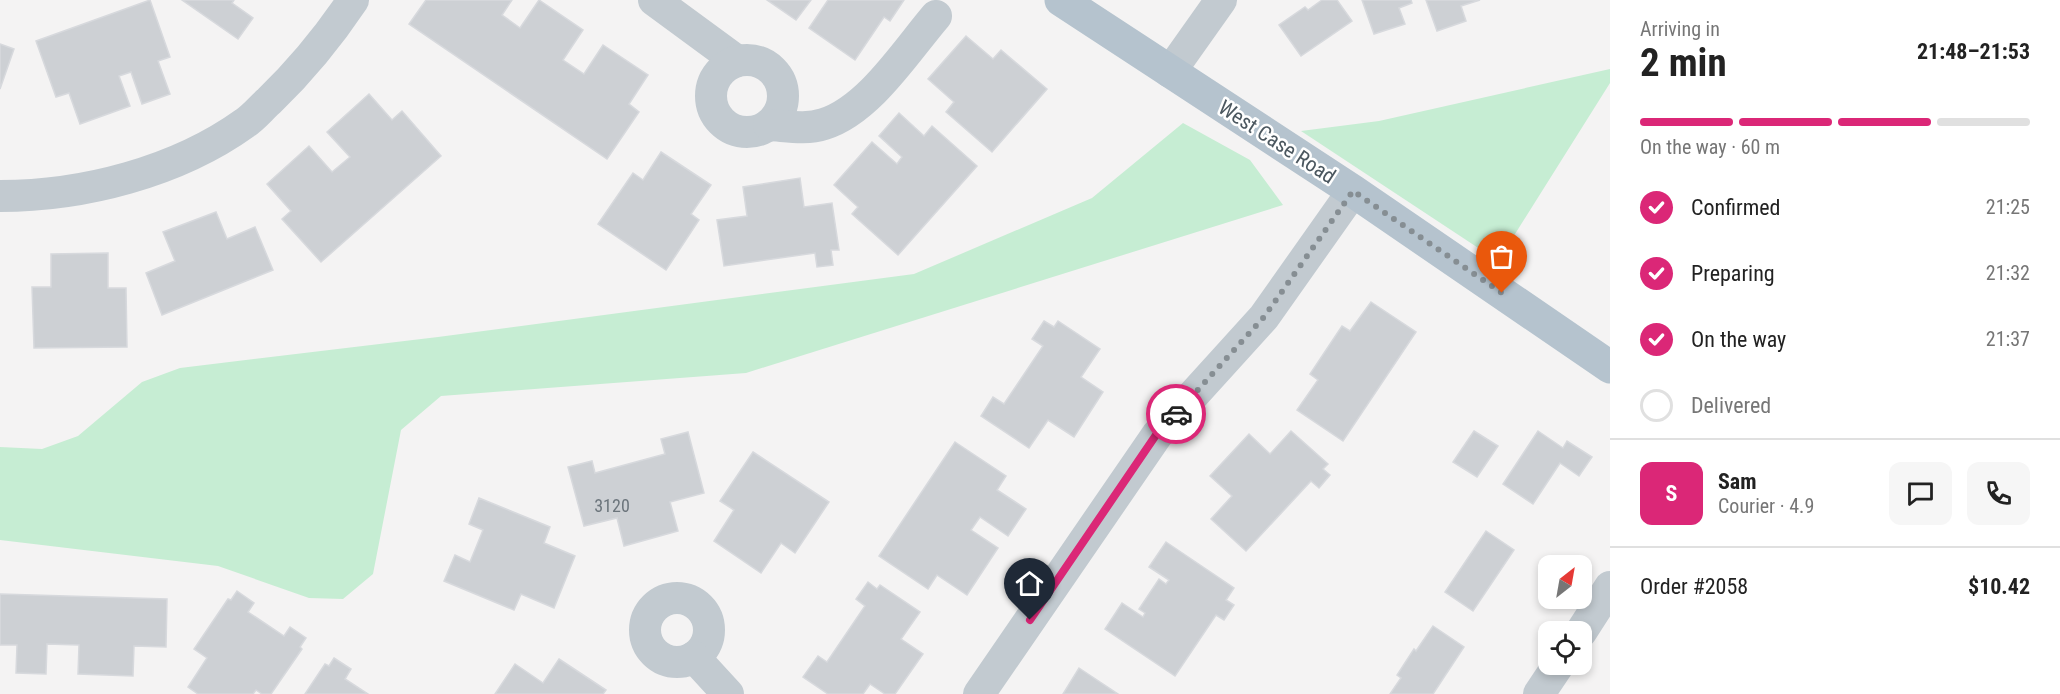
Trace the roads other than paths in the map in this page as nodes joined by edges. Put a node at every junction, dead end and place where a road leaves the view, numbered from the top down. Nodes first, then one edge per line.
1 (353, 0) edge
2 (654, 0) edge
3 (1061, 0) edge
4 (1221, 0) edge
5 (936, 16) dead end
6 (737, 61) junction
7 (1170, 72) junction
8 (769, 125) junction
9 (1353, 191) junction
10 (0, 196) edge
11 (1610, 367) edge
12 (1610, 587) edge
13 (1588, 621) edge
14 (694, 657) dead end
15 (1552, 675) edge
16 (728, 694) edge
17 (979, 694) edge
18 (1539, 694) edge

1 - 10 street
2 - 6 street
3 - 7 main road, West Case Road
4 - 7 street
5 - 8 street
6 - 8 street
6 - 8 street
7 - 9 main road, West Case Road
9 - 11 main road, West Case Road
9 - 17 street
12 - 13 street
14 - 16 street
15 - 18 street

